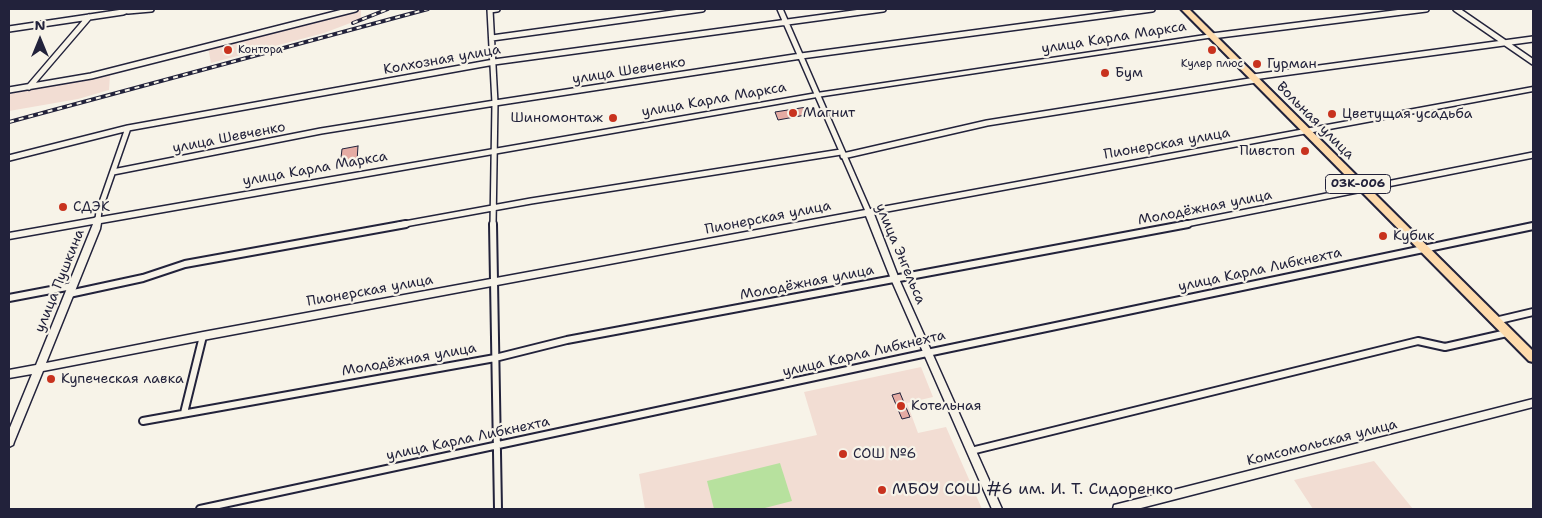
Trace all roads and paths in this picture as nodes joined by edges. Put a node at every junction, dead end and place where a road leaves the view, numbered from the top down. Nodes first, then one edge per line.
1 (130, 9) edge
2 (151, 9) edge
3 (355, 9) edge
4 (497, 9) edge
5 (702, 9) edge
6 (780, 9) edge
7 (883, 9) edge
8 (1152, 9) edge
9 (1185, 9) edge
10 (1426, 9) edge
11 (1456, 9) edge
12 (123, 12) junction
13 (89, 17) junction
14 (785, 21) junction
15 (9, 29) edge
16 (1212, 36) junction
17 (492, 38) junction
18 (1533, 39) edge
19 (1506, 44) junction
20 (801, 56) junction
21 (494, 62) junction
22 (1533, 62) edge
23 (1254, 79) junction
24 (29, 87) junction
25 (1533, 89) edge
26 (9, 90) edge
27 (817, 96) junction
28 (495, 103) junction
29 (128, 128) junction
30 (1306, 132) junction
31 (493, 150) junction
32 (842, 154) junction
33 (1533, 155) edge
34 (9, 158) edge
35 (113, 172) junction
36 (1364, 190) junction
37 (493, 209) junction
38 (869, 213) junction
39 (98, 219) junction
40 (1533, 226) edge
41 (9, 236) edge
42 (1423, 249) junction
43 (895, 279) junction
44 (494, 282) junction
45 (70, 290) junction
46 (9, 298) edge
47 (1533, 312) edge
48 (1495, 321) junction
49 (1508, 333) junction
50 (203, 336) junction
51 (927, 352) junction
52 (495, 358) junction
53 (1533, 358) edge
54 (38, 369) junction
55 (9, 374) edge
56 (1533, 403) edge
57 (184, 413) junction
58 (143, 421) dead end
59 (9, 442) edge
60 (496, 445) junction
61 (971, 451) junction
62 (200, 509) edge
63 (498, 509) edge
64 (997, 509) edge
65 (1118, 509) edge

1 - 12 street
2 - 12 street
3 - 24 street
4 - 17 street
5 - 17 street
6 - 14 street, улица Энгельса
7 - 14 street, Колхозная улица
8 - 20 street, улица Шевченко
9 - 16 main road, Вольная улица / 03К-006
10 - 16 street, улица Карла Маркса
11 - 19 street
12 - 13 street
13 - 15 street
13 - 24 street
14 - 20 street, улица Энгельса
14 - 21 street, Колхозная улица
16 - 23 main road, Вольная улица / 03К-006
16 - 27 street, улица Карла Маркса
17 - 21 street
18 - 19 street
19 - 22 street
19 - 23 street
20 - 27 street, улица Энгельса
20 - 28 street, улица Шевченко
21 - 28 street
21 - 29 street, Колхозная улица
23 - 30 main road, Вольная улица / 03К-006
23 - 32 street
24 - 26 street
25 - 30 street, Пионерская улица
27 - 31 street, улица Карла Маркса
27 - 32 street, улица Энгельса
28 - 31 street
28 - 35 street, улица Шевченко
29 - 34 street, Колхозная улица
29 - 35 street, улица Пушкина
30 - 36 main road, Вольная улица / 03К-006
30 - 38 street, Пионерская улица
31 - 37 street
31 - 39 street, улица Карла Маркса
32 - 37 street
32 - 38 street, улица Энгельса
33 - 36 street, Молодёжная улица
35 - 39 street, улица Пушкина
36 - 42 main road, Вольная улица / 03К-006
36 - 43 street, Молодёжная улица
37 - 44 street
37 - 45 street
38 - 43 street, улица Энгельса
38 - 44 street, Пионерская улица
39 - 41 street, улица Карла Маркса
39 - 45 street, улица Пушкина
40 - 42 street, улица Карла Либкнехта
42 - 48 main road, Вольная улица / 03К-006
42 - 51 street, улица Карла Либкнехта
43 - 51 street, улица Энгельса
43 - 52 street, Молодёжная улица
44 - 50 street, Пионерская улица
44 - 52 street
45 - 46 street
45 - 54 street, улица Пушкина
47 - 48 street
48 - 49 main road, Вольная улица / 03К-006
49 - 53 main road, Вольная улица / 03К-006
49 - 61 street
50 - 54 street, Пионерская улица
50 - 57 street
51 - 60 street, улица Карла Либкнехта
51 - 61 street, улица Энгельса
52 - 57 street, Молодёжная улица
52 - 60 street
54 - 55 street, Пионерская улица
54 - 59 street, улица Пушкина
56 - 65 street, Комсомольская улица
57 - 58 street, Молодёжная улица
60 - 62 street, улица Карла Либкнехта
60 - 63 street
61 - 64 street, улица Энгельса

